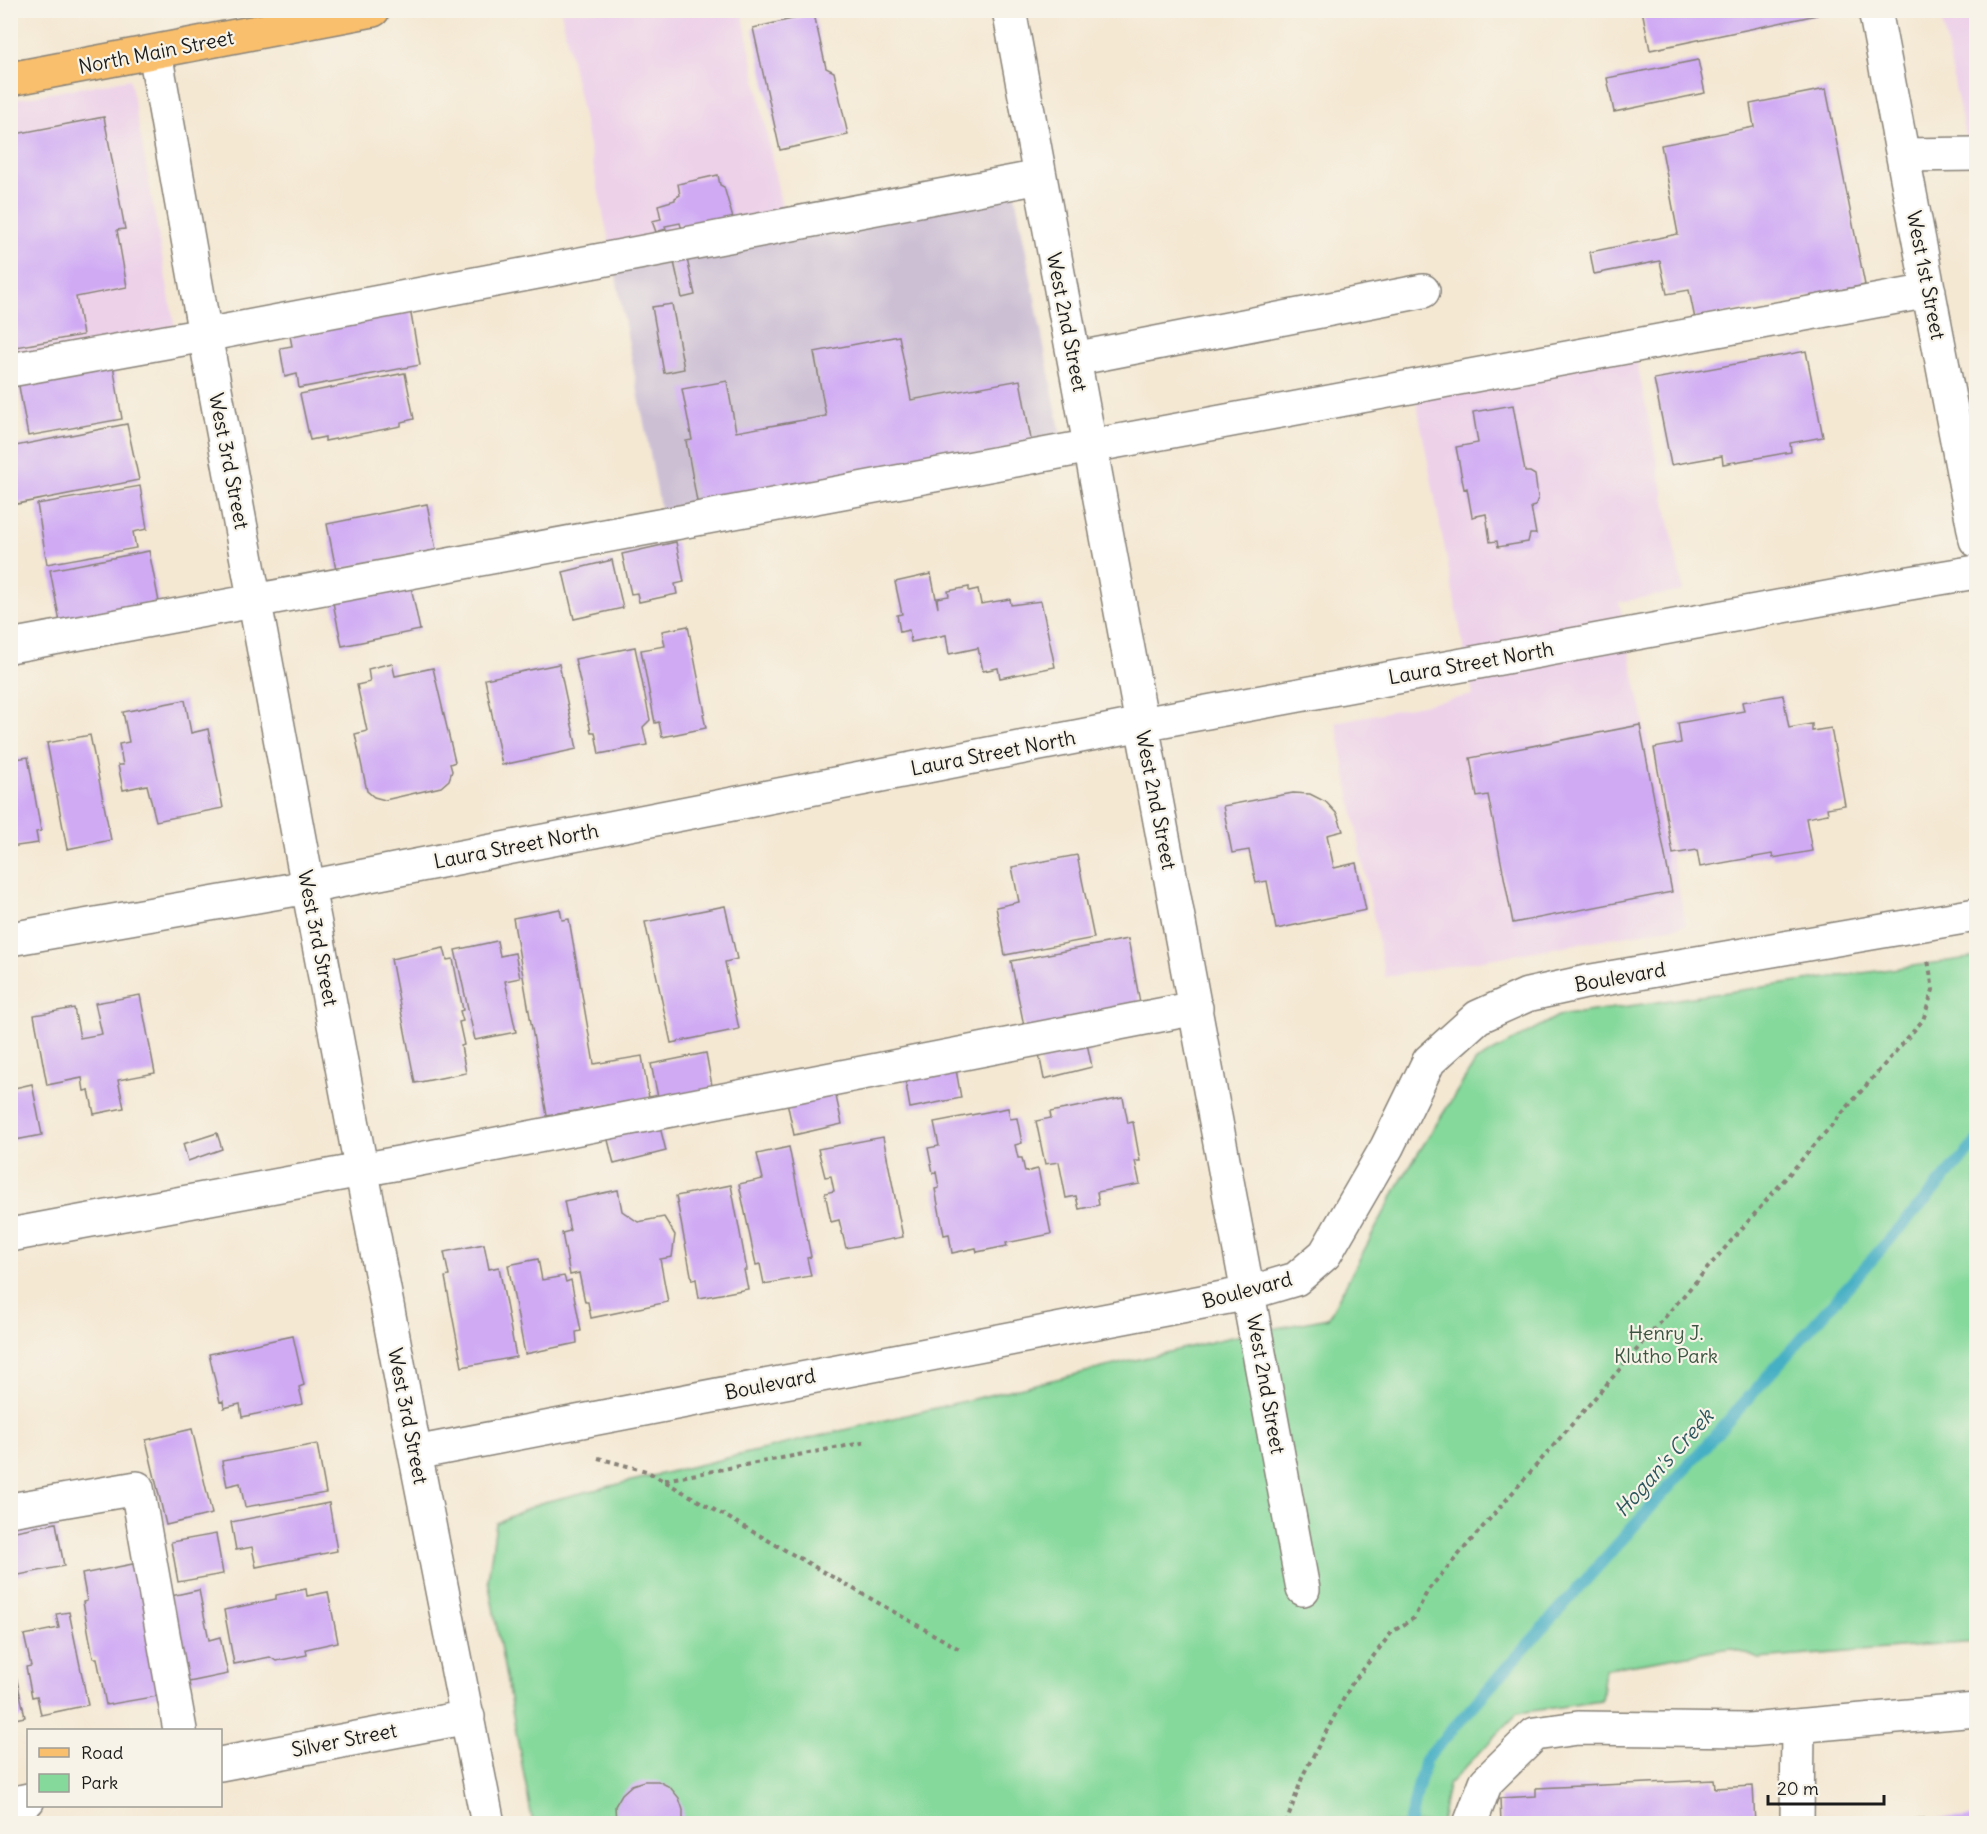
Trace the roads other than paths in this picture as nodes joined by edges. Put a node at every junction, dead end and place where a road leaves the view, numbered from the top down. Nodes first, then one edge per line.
1 (373, 10) edge
2 (1009, 10) edge
3 (1875, 10) edge
4 (155, 52) junction
5 (10, 79) edge
6 (1977, 154) edge
7 (1903, 155) junction
8 (1040, 177) junction
9 (1423, 291) dead end
10 (1929, 291) junction
11 (205, 335) junction
12 (1074, 359) junction
13 (10, 370) edge
14 (1090, 447) junction
15 (1977, 540) edge
16 (1977, 572) edge
17 (255, 600) junction
18 (10, 646) edge
19 (1142, 724) junction
20 (308, 887) junction
21 (1977, 915) edge
22 (10, 939) edge
23 (1196, 1008) junction
24 (362, 1171) junction
25 (10, 1235) edge
26 (1249, 1293) junction
27 (415, 1453) junction
28 (10, 1510) edge
29 (1303, 1589) dead end
30 (1977, 1710) edge
31 (468, 1717) junction
32 (1798, 1726) junction
33 (180, 1729) edge
34 (222, 1764) edge
35 (27, 1800) edge
36 (10, 1804) edge
37 (489, 1824) edge
38 (1470, 1824) edge
39 (1797, 1824) edge

1 - 4 main road, North Main Street
2 - 8 street, West 2nd Street
3 - 7 street, West 1st Street
4 - 5 main road, North Main Street
4 - 11 street, West 3rd Street
6 - 7 street
7 - 10 street, West 1st Street
8 - 11 street
8 - 12 street, West 2nd Street
9 - 12 street
10 - 14 street
10 - 15 street, West 1st Street
11 - 13 street
11 - 17 street, West 3rd Street
12 - 14 street, West 2nd Street
14 - 17 street
14 - 19 street, West 2nd Street
16 - 19 street, Laura Street North
17 - 18 street
17 - 20 street, West 3rd Street
19 - 20 street, Laura Street North
19 - 23 street, West 2nd Street
20 - 22 street, Laura Street North
20 - 24 street, West 3rd Street
21 - 26 street, Boulevard
23 - 24 street
23 - 26 street, West 2nd Street
24 - 25 street
24 - 27 street, West 3rd Street
26 - 27 street, Boulevard
26 - 29 street, West 2nd Street
27 - 31 street, West 3rd Street
28 - 33 street
30 - 32 street
31 - 34 street, Silver Street
31 - 37 street, West 3rd Street
32 - 38 street
32 - 39 street
35 - 36 street

